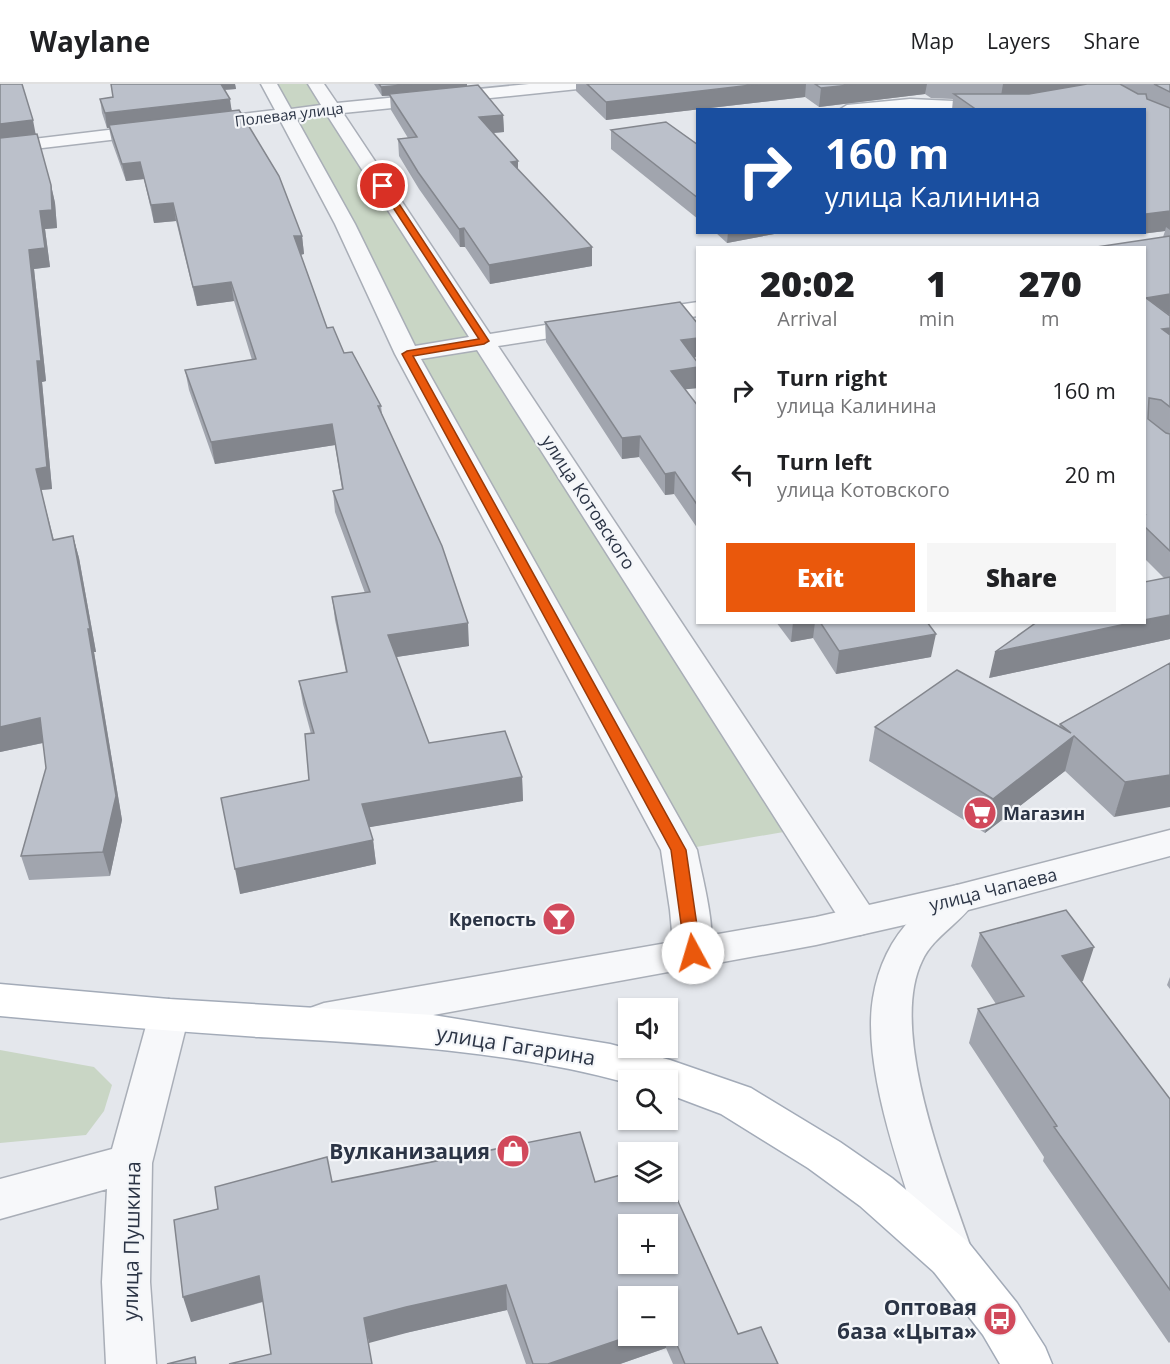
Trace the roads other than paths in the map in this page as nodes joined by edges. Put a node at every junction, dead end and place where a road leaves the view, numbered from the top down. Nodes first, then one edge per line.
1 (269, 84) edge
2 (316, 84) edge
3 (578, 84) edge
4 (868, 108) edge
5 (999, 108) edge
6 (331, 109) junction
7 (284, 114) junction
8 (0, 148) edge
9 (696, 309) edge
10 (484, 341) junction
11 (407, 354) junction
12 (1170, 843) edge
13 (957, 899) junction
14 (861, 921) junction
15 (693, 953) junction
16 (0, 1000) edge
17 (169, 1015) junction
18 (298, 1023) junction
19 (130, 1163) junction
20 (0, 1199) edge
21 (951, 1257) junction
22 (131, 1364) edge
23 (1027, 1364) edge

1 - 7 street
2 - 6 street, улица Котовского
3 - 6 street, Полевая улица
4 - 5 street
6 - 7 street, Полевая улица
6 - 10 street, улица Котовского
7 - 8 street, Полевая улица
7 - 11 street
9 - 10 street
10 - 11 street
10 - 14 street, улица Котовского
11 - 15 street
12 - 13 street, улица Чапаева
13 - 14 street, улица Чапаева
13 - 21 street
14 - 15 street, улица Чапаева
15 - 18 street, улица Чапаева
16 - 17 main road, улица Гагарина
17 - 18 main road, улица Гагарина
17 - 19 street, улица Пушкина
18 - 21 main road, улица Гагарина
19 - 20 street
19 - 22 street, улица Пушкина
21 - 23 main road, улица Гагарина

